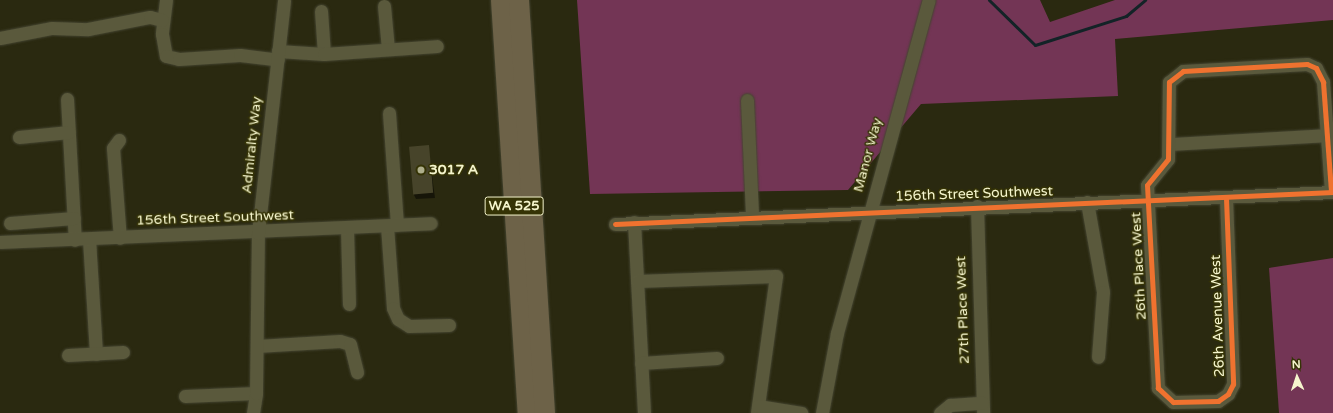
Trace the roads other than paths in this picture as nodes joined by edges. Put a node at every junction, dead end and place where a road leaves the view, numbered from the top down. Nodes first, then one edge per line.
1 (166, 0) edge
2 (284, 0) edge
3 (501, 0) edge
4 (519, 0) edge
5 (929, 0) edge
6 (384, 6) dead end
7 (321, 11) dead end
8 (162, 20) junction
9 (0, 38) edge
10 (438, 46) dead end
11 (388, 49) junction
12 (324, 54) junction
13 (278, 56) junction
14 (67, 99) dead end
15 (747, 100) dead end
16 (389, 113) dead end
17 (69, 132) junction
18 (1327, 135) junction
19 (19, 137) dead end
20 (119, 140) dead end
21 (1171, 144) junction
22 (1332, 192) edge
23 (1226, 198) junction
24 (1148, 200) junction
25 (1087, 202) junction
26 (976, 206) junction
27 (870, 211) junction
28 (752, 216) junction
29 (74, 218) junction
30 (634, 222) junction
31 (10, 223) dead end
32 (431, 223) dead end
33 (615, 224) dead end
34 (392, 225) junction
35 (347, 228) junction
36 (258, 233) junction
37 (120, 238) junction
38 (89, 239) junction
39 (75, 240) junction
40 (0, 242) edge
41 (637, 281) junction
42 (349, 304) dead end
43 (449, 325) dead end
44 (257, 346) junction
45 (122, 352) dead end
46 (96, 354) junction
47 (68, 355) dead end
48 (1098, 357) dead end
49 (717, 358) dead end
50 (641, 363) junction
51 (356, 372) dead end
52 (256, 393) junction
53 (185, 396) dead end
54 (1168, 400) joint
55 (982, 408) edge
56 (757, 410) edge
57 (253, 413) edge
58 (528, 413) edge
59 (545, 413) edge
60 (644, 413) edge
61 (801, 413) edge
62 (822, 413) edge
63 (940, 413) edge

1 - 8 street
2 - 13 street, Admiralty Way
3 - 58 highway, WA 525
4 - 59 highway, WA 525
5 - 27 street, Manor Way
6 - 11 street
7 - 12 street
8 - 9 street
8 - 13 street
10 - 11 street
11 - 12 street
12 - 13 street
13 - 36 street, Admiralty Way
14 - 17 street
15 - 28 street
16 - 34 street
17 - 19 street
17 - 29 street
18 - 21 street
18 - 21 street, 26th Place West
18 - 22 street
20 - 37 street
21 - 24 street, 26th Place West
22 - 23 street, 156th Street Southwest
23 - 24 street, 156th Street Southwest
23 - 54 street, 26th Avenue West
24 - 25 street, 156th Street Southwest
24 - 54 street, 26th Place West
25 - 26 street, 156th Street Southwest
25 - 48 street
26 - 27 street, 156th Street Southwest
26 - 55 street, 27th Place West
27 - 28 street, 156th Street Southwest
27 - 62 street, Manor Way
28 - 30 street, 156th Street Southwest
29 - 31 street
29 - 39 street
30 - 33 street, 156th Street Southwest
30 - 41 street
32 - 34 street, 156th Street Southwest
34 - 35 street, 156th Street Southwest
34 - 43 street
35 - 36 street, 156th Street Southwest
35 - 42 street
36 - 37 street, 156th Street Southwest
36 - 44 street, Admiralty Way
37 - 38 street, 156th Street Southwest
38 - 39 street, 156th Street Southwest
38 - 46 street
39 - 40 street, 156th Street Southwest
41 - 50 street
41 - 56 street
44 - 51 street
44 - 52 street, Admiralty Way
45 - 46 street
46 - 47 street
49 - 50 street
50 - 60 street
52 - 53 street
52 - 57 street, Admiralty Way
55 - 63 street
56 - 61 street

